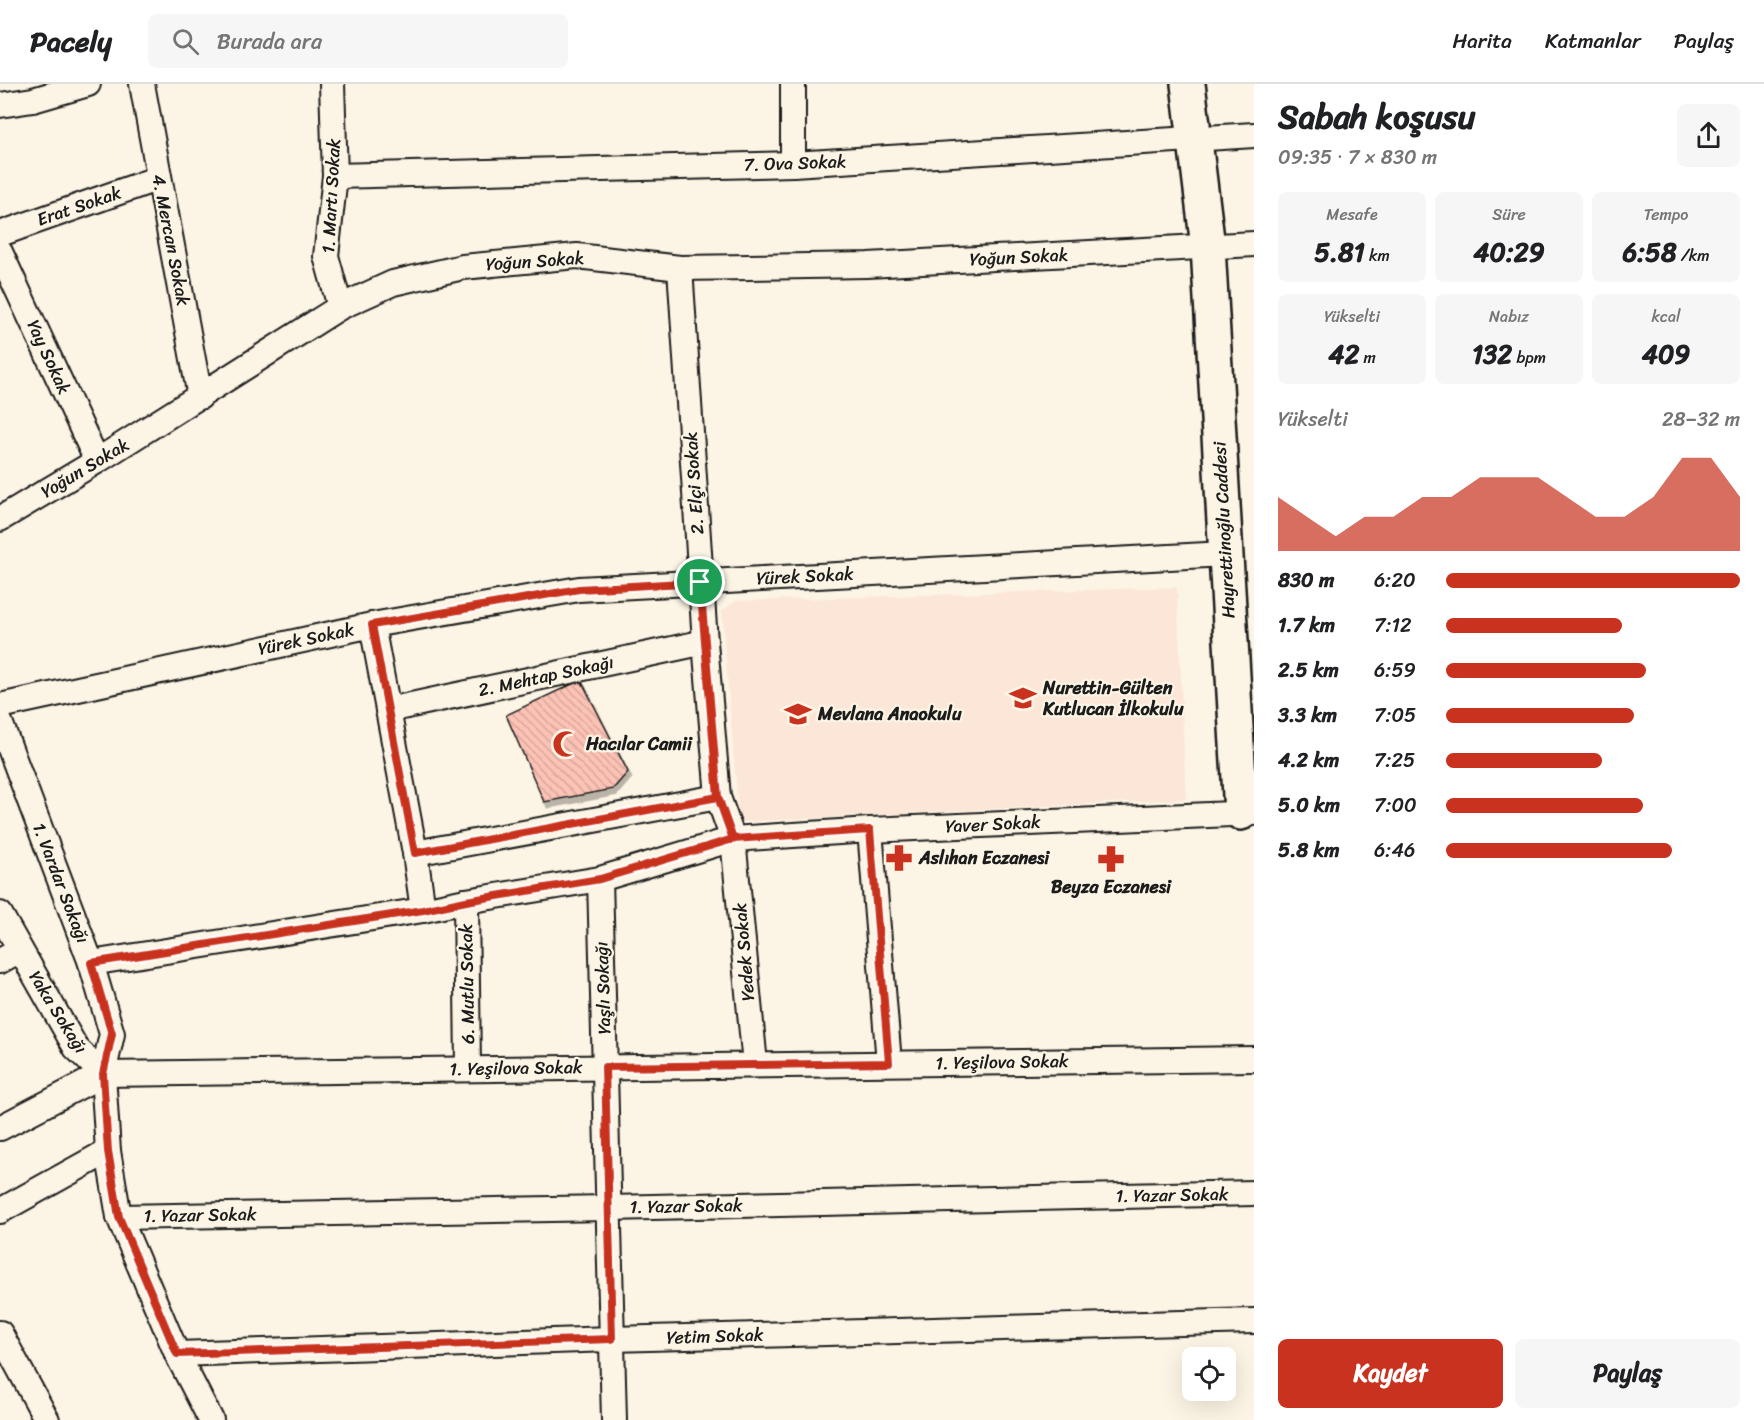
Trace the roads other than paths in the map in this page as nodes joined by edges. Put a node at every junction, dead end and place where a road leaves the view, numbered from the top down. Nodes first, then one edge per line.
1 (88, 84) edge
2 (142, 84) edge
3 (333, 84) edge
4 (793, 84) edge
5 (1188, 84) edge
6 (0, 105) edge
7 (1254, 135) edge
8 (1195, 140) junction
9 (793, 164) junction
10 (335, 176) junction
11 (159, 178) junction
12 (0, 234) edge
13 (1254, 244) edge
14 (1208, 248) junction
15 (0, 252) edge
16 (680, 268) junction
17 (340, 307) junction
18 (200, 397) junction
19 (97, 461) junction
20 (0, 519) edge
21 (1225, 554) junction
22 (700, 582) junction
23 (372, 625) junction
24 (705, 642) junction
25 (0, 706) edge
26 (388, 710) junction
27 (0, 722) edge
28 (718, 797) junction
29 (1248, 813) edge
30 (870, 830) junction
31 (733, 839) junction
32 (415, 853) junction
33 (600, 879) junction
34 (466, 901) junction
35 (423, 910) junction
36 (0, 914) edge
37 (10, 956) edge
38 (91, 963) junction
39 (1254, 1059) edge
40 (889, 1063) junction
41 (755, 1064) junction
42 (605, 1067) junction
43 (468, 1068) junction
44 (103, 1074) junction
45 (0, 1128) edge
46 (108, 1151) junction
47 (1254, 1193) edge
48 (609, 1208) junction
49 (0, 1211) edge
50 (119, 1217) junction
51 (1254, 1321) edge
52 (0, 1332) edge
53 (612, 1339) junction
54 (177, 1354) junction
55 (47, 1420) edge
56 (211, 1420) edge
57 (614, 1420) edge

1 - 6 street
2 - 11 street, 4. Mercan Sokak
3 - 10 street, 1. Martı Sokak
4 - 9 street
5 - 8 main road
7 - 8 street, 7. Ova Sokak
8 - 9 street, 7. Ova Sokak
8 - 14 main road, Hayrettinoğlu Caddesi
9 - 10 street, 7. Ova Sokak
10 - 17 street, 1. Martı Sokak
11 - 12 street, Erat Sokak
11 - 18 street, 4. Mercan Sokak
13 - 14 street, Yoğun Sokak
14 - 16 street, Yoğun Sokak
14 - 21 main road, Hayrettinoğlu Caddesi
15 - 19 street, Yay Sokak
16 - 17 street, Yoğun Sokak
16 - 22 street, 2. Elçi Sokak
17 - 18 street, Yoğun Sokak
18 - 19 street, Yoğun Sokak
19 - 20 street, Yoğun Sokak
21 - 22 street, Yürek Sokak
21 - 29 main road, Hayrettinoğlu Caddesi
22 - 23 street, Yürek Sokak
22 - 24 street, 2. Elçi Sokak
23 - 25 street, Yürek Sokak
23 - 26 street
24 - 26 street, 2. Mehtap Sokağı
24 - 28 street, 2. Elçi Sokak
26 - 32 street
27 - 38 street, 1. Vardar Sokağı
28 - 31 street, 2. Elçi Sokak
28 - 32 street
29 - 30 street, Yaver Sokak
30 - 31 street, Yaver Sokak
30 - 40 street
31 - 33 street, Yaver Sokak
31 - 41 street, Yedek Sokak
32 - 35 street
33 - 34 street, Yaver Sokak
33 - 42 street, Yaşlı Sokağı
34 - 35 street, Yaver Sokak
34 - 43 street, 6. Mutlu Sokak
35 - 38 street, Yaver Sokak
36 - 37 street, Yaka Sokağı
37 - 44 street, Yaka Sokağı
38 - 44 street, 1. Vardar Sokağı
39 - 40 street, 1. Yeşilova Sokak
40 - 41 street, 1. Yeşilova Sokak
41 - 42 street, 1. Yeşilova Sokak
42 - 43 street, 1. Yeşilova Sokak
42 - 48 street, Yaşlı Sokağı
43 - 44 street, 1. Yeşilova Sokak
44 - 45 street
44 - 46 street, 1. Vardar Sokağı
46 - 49 street
46 - 50 street, 1. Vardar Sokağı
47 - 48 street, 1. Yazar Sokak
48 - 50 street, 1. Yazar Sokak
48 - 53 street, Yaşlı Sokağı
50 - 54 street, 1. Vardar Sokağı
51 - 53 street, Yetim Sokak
52 - 55 street
53 - 54 street, Yetim Sokak
53 - 57 street, Yaşlı Sokağı
54 - 56 street, 1. Vardar Sokağı

